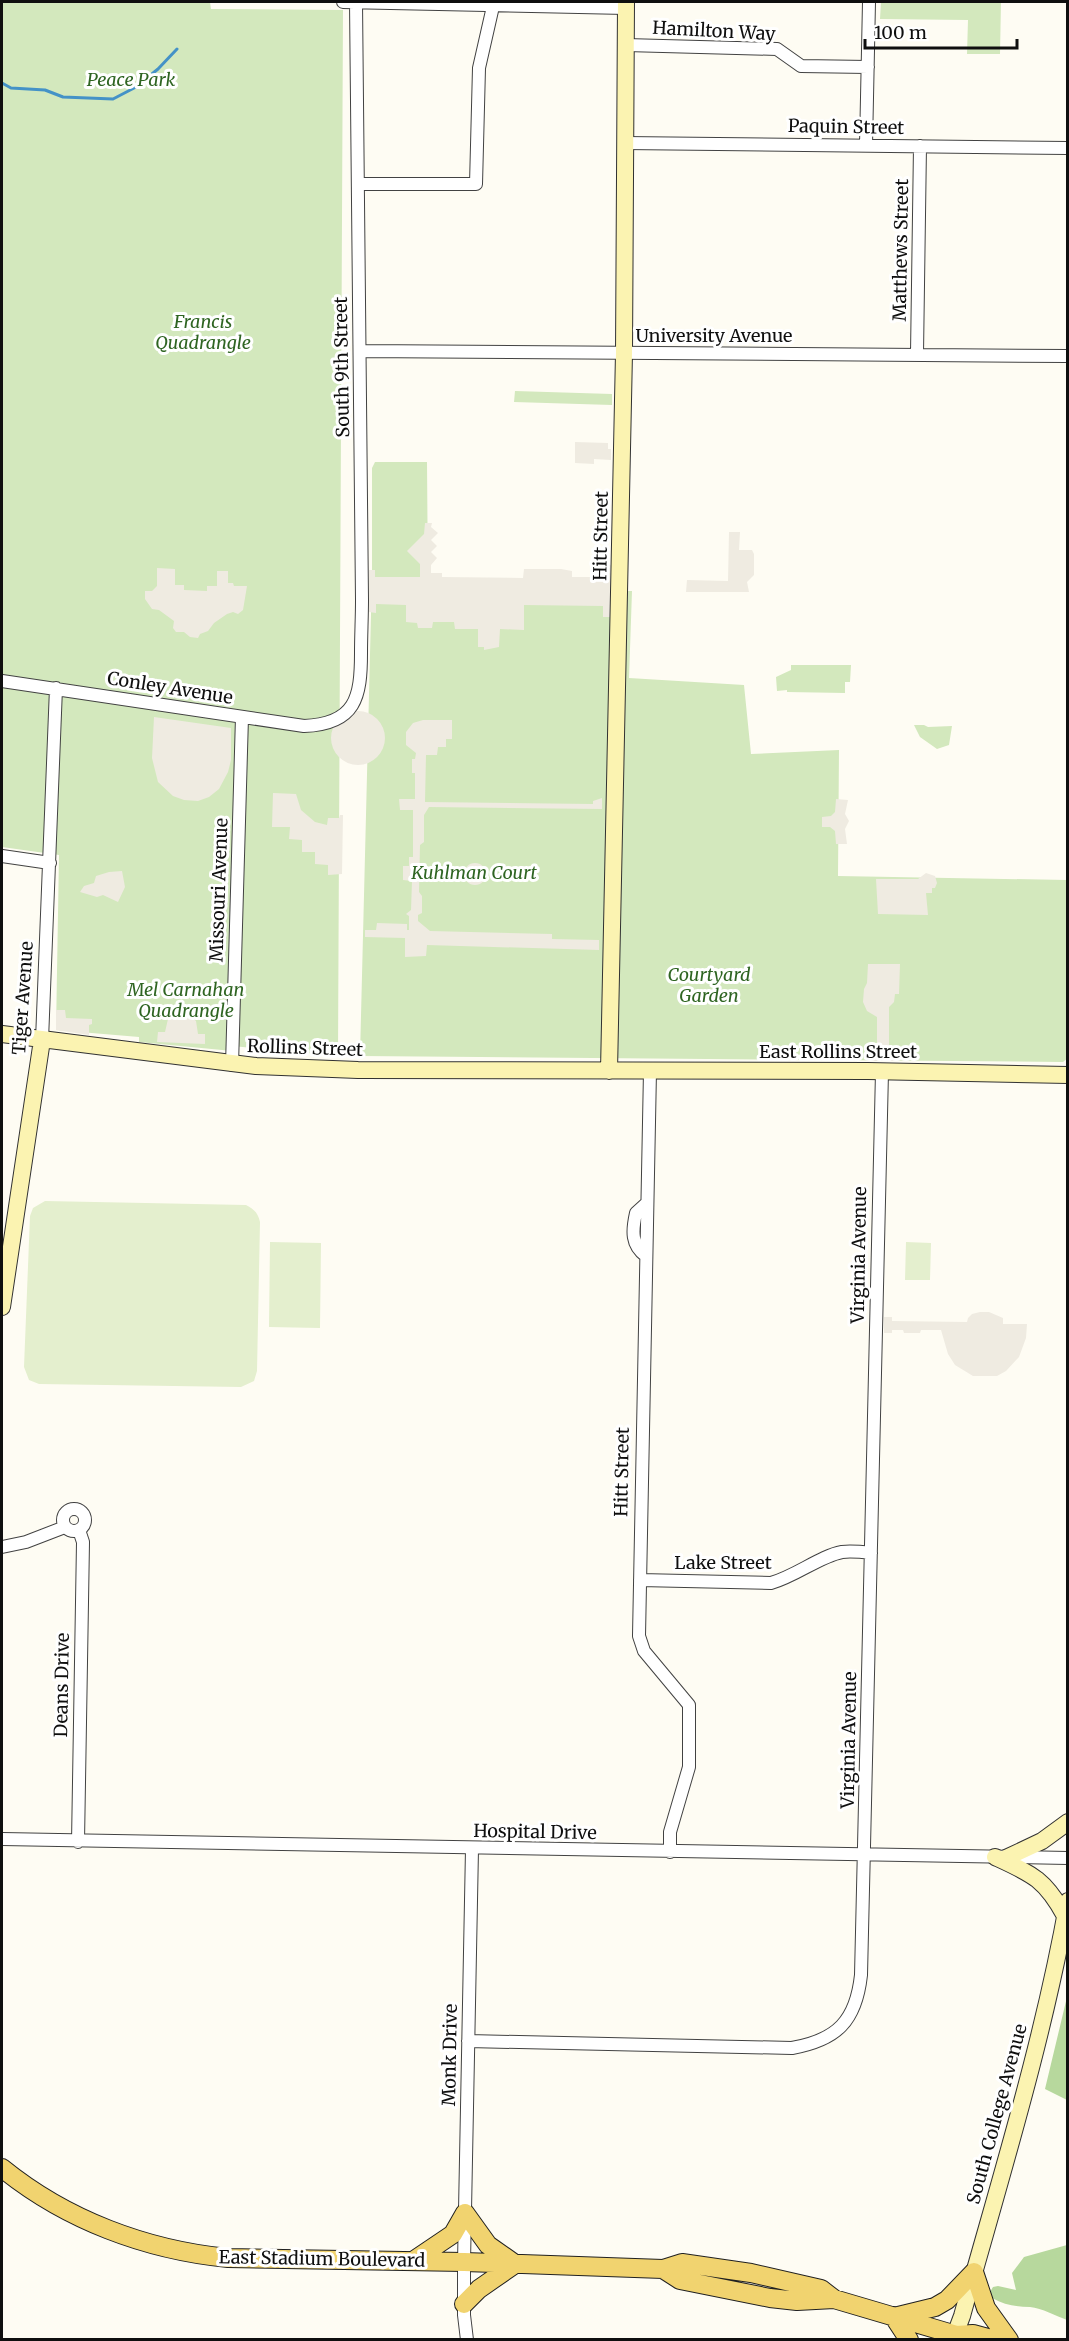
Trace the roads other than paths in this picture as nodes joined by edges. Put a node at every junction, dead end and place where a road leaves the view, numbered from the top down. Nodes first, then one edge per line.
1 (343, 2) edge
2 (356, 2) edge
3 (869, 2) edge
4 (494, 3) edge
5 (626, 5) edge
6 (626, 45) junction
7 (868, 68) junction
8 (624, 143) junction
9 (866, 146) junction
10 (920, 146) junction
11 (1068, 148) edge
12 (359, 184) junction
13 (360, 351) junction
14 (624, 353) junction
15 (917, 354) junction
16 (1068, 356) edge
17 (2, 681) edge
18 (56, 688) junction
19 (242, 717) junction
20 (333, 721) joint
21 (2, 856) edge
22 (50, 863) junction
23 (2, 1034) edge
24 (42, 1040) junction
25 (232, 1065) junction
26 (609, 1071) junction
27 (650, 1071) junction
28 (882, 1072) junction
29 (1068, 1075) edge
30 (2, 1307) edge
31 (65, 1527) junction
32 (79, 1530) junction
33 (2, 1547) edge
34 (871, 1553) junction
35 (640, 1580) junction
36 (1068, 1822) edge
37 (2, 1839) edge
38 (78, 1842) junction
39 (472, 1849) junction
40 (670, 1852) junction
41 (864, 1856) junction
42 (1001, 1858) junction
43 (1068, 1858) edge
44 (1066, 1909) edge
45 (1061, 1974) edge
46 (468, 2041) junction
47 (2, 2168) edge
48 (465, 2213) junction
49 (414, 2261) junction
50 (464, 2262) junction
51 (515, 2264) junction
52 (974, 2272) junction
53 (464, 2304) junction
54 (894, 2317) junction
55 (956, 2338) edge
56 (467, 2340) edge
57 (909, 2340) edge
58 (995, 2340) edge
59 (1009, 2340) edge

1 - 2 street
2 - 4 street
2 - 12 street, South 9th Street
3 - 7 street
4 - 5 street
4 - 12 street
5 - 6 street, Hitt Street
6 - 7 street, Hamilton Way
6 - 8 street, Hitt Street
7 - 9 street
8 - 9 street, Paquin Street
8 - 14 street, Hitt Street
9 - 10 street, Paquin Street
10 - 11 street, Paquin Street
10 - 15 street, Matthews Street
12 - 13 street, South 9th Street
13 - 14 street, University Avenue
13 - 20 street, South 9th Street
14 - 15 street, University Avenue
14 - 26 street, Hitt Street
15 - 16 street, University Avenue
17 - 18 street, Conley Avenue
18 - 19 street, Conley Avenue
18 - 22 street, Tiger Avenue
19 - 20 street, Conley Avenue
19 - 25 street, Missouri Avenue
21 - 22 street
22 - 24 street, Tiger Avenue
23 - 24 street, Rollins Street
24 - 25 street, Rollins Street
24 - 30 street, Tiger Avenue
25 - 26 street, Rollins Street
26 - 27 street, East Rollins Street
27 - 28 street, East Rollins Street
27 - 35 street, Hitt Street
28 - 29 street, East Rollins Street
28 - 34 street, Virginia Avenue
31 - 32 street
31 - 32 street
31 - 33 street
32 - 38 street, Deans Drive
34 - 35 street, Lake Street
34 - 41 street, Virginia Avenue
35 - 40 street, Hitt Street
36 - 42 street
37 - 38 street, Hospital Drive
38 - 39 street, Hospital Drive
39 - 40 street, Hospital Drive
39 - 46 street, Monk Drive
40 - 41 street, Hospital Drive
41 - 42 street, Hospital Drive
41 - 46 street, Virginia Avenue
42 - 43 street, Hospital Drive
42 - 44 street
44 - 45 street, South College Avenue
45 - 52 street, South College Avenue
46 - 48 street, Monk Drive
47 - 49 main road, East Stadium Boulevard
48 - 49 main road
48 - 50 street, Monk Drive
48 - 51 main road
49 - 50 main road, East Stadium Boulevard
50 - 51 main road, East Stadium Boulevard
50 - 53 street, Monk Drive
51 - 53 main road
51 - 54 main road, East Stadium Boulevard
52 - 54 main road
52 - 55 street, South College Avenue
52 - 59 main road
53 - 56 street, Monk Drive
54 - 55 main road, East Stadium Boulevard
54 - 57 main road
55 - 58 main road, East Stadium Boulevard

